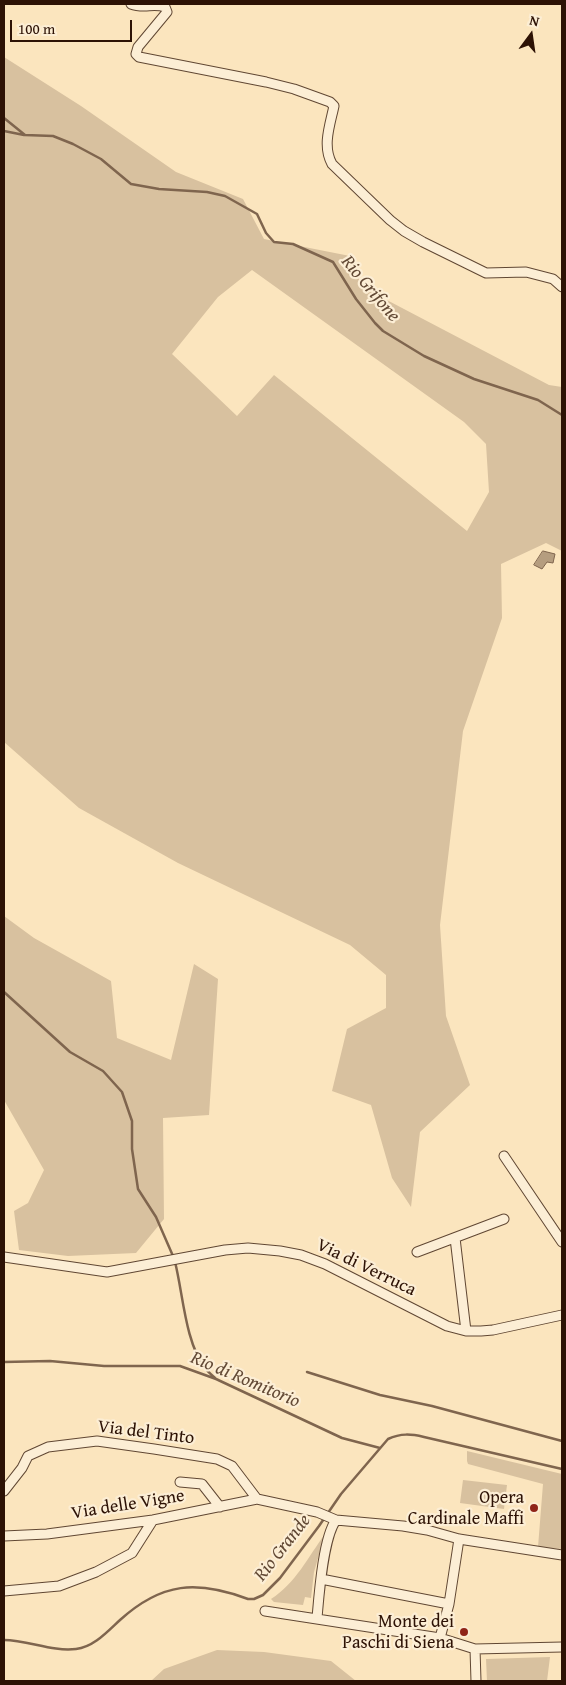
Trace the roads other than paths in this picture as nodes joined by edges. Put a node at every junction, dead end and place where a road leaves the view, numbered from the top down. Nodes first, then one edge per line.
1 (131, 4) edge
2 (562, 287) edge
3 (504, 1156) dead end
4 (504, 1220) dead end
5 (455, 1238) junction
6 (562, 1242) edge
7 (417, 1252) dead end
8 (4, 1257) edge
9 (562, 1315) edge
10 (466, 1331) junction
11 (180, 1482) dead end
12 (4, 1491) edge
13 (257, 1500) junction
14 (220, 1507) junction
15 (335, 1519) junction
16 (153, 1520) junction
17 (4, 1536) edge
18 (460, 1539) junction
19 (562, 1556) edge
20 (321, 1580) junction
21 (4, 1591) edge
22 (449, 1604) junction
23 (265, 1611) dead end
24 (317, 1618) junction
25 (440, 1638) junction
26 (562, 1647) edge
27 (476, 1649) junction
28 (476, 1681) edge

1 - 2 street
3 - 6 street
4 - 5 street
5 - 7 street
5 - 10 street
8 - 10 street, Via di Verruca
9 - 10 street, Via di Verruca
11 - 14 street
12 - 13 street, Via del Tinto
13 - 14 street, Via delle Vigne
13 - 15 street
14 - 16 street, Via delle Vigne
15 - 18 street
15 - 20 street
16 - 17 street, Via delle Vigne
16 - 21 street
18 - 19 street
18 - 22 street
20 - 22 street
20 - 24 street
22 - 25 street
23 - 24 street
24 - 25 street
25 - 27 street
26 - 27 street
27 - 28 street

